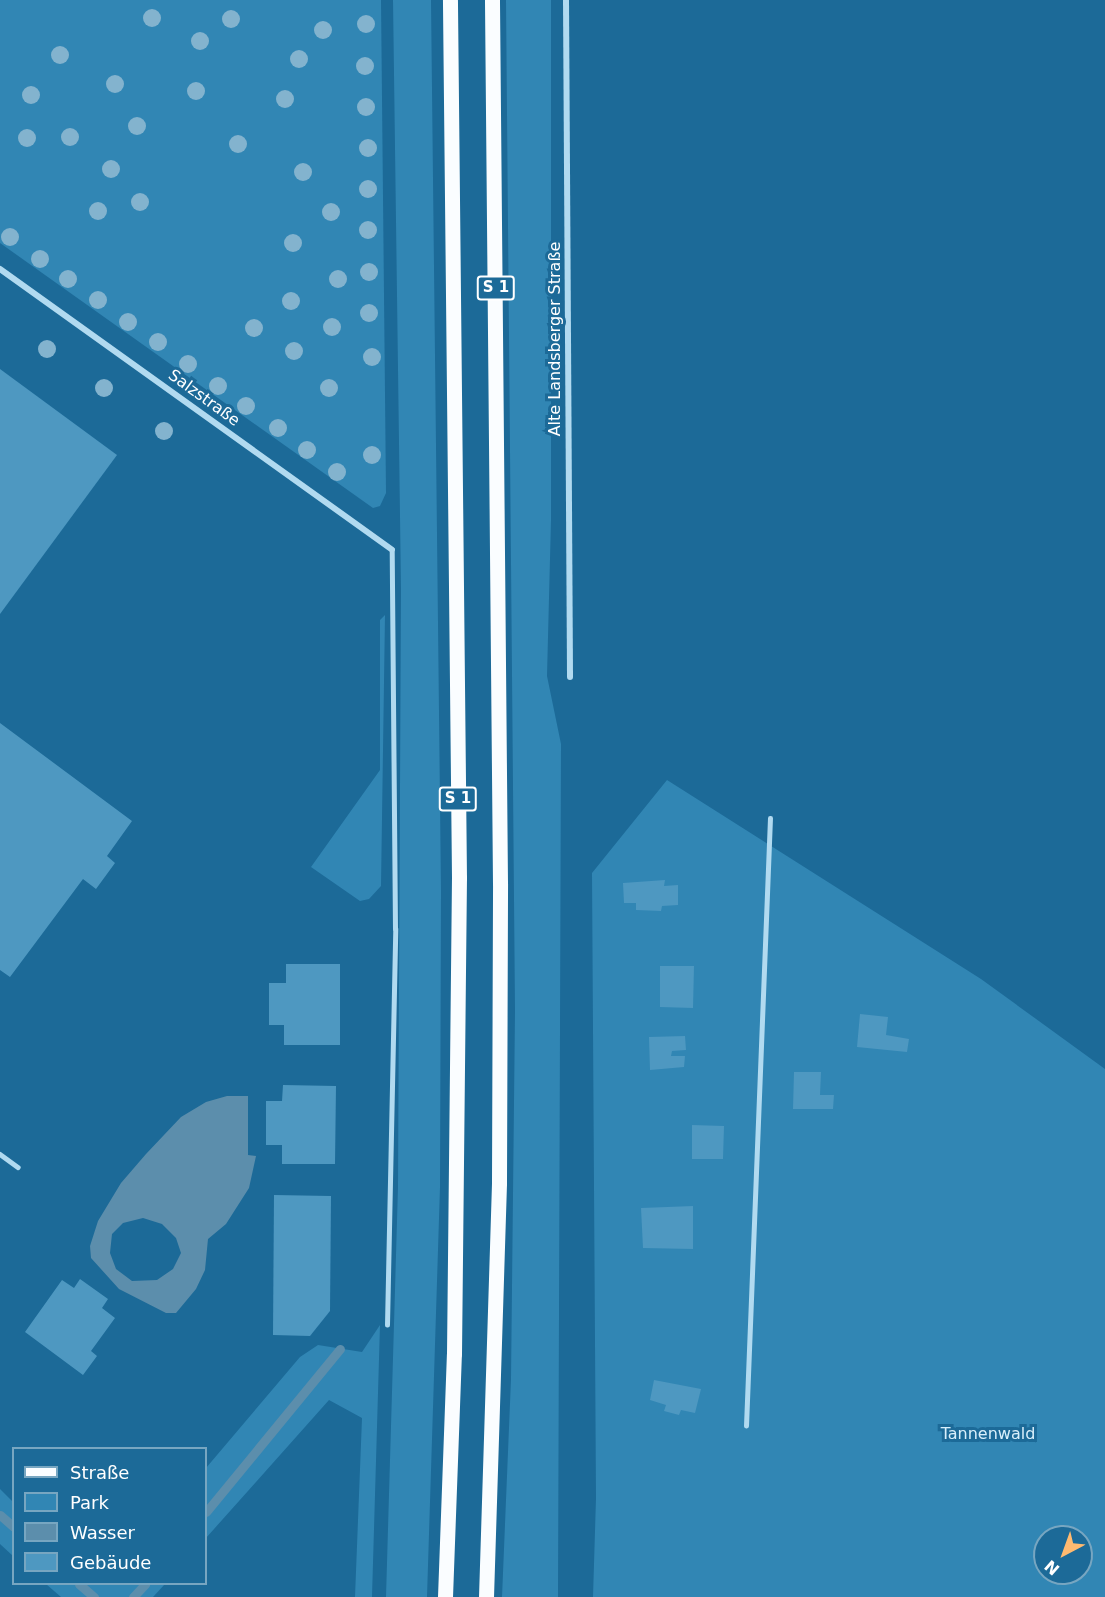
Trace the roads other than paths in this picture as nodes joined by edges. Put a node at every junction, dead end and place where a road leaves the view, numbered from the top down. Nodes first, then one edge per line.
1 (450, 0) edge
2 (492, 0) edge
3 (566, 0) edge
4 (0, 269) edge
5 (392, 550) joint
6 (570, 677) dead end
7 (770, 818) dead end
8 (0, 1154) edge
9 (18, 1167) dead end
10 (387, 1325) dead end
11 (746, 1426) dead end
12 (445, 1597) edge
13 (486, 1597) edge

1 - 12 main road, S 1
2 - 13 main road, S 1
3 - 6 street, Alte Landsberger Straße
4 - 5 street, Salzstraße
5 - 10 lane
7 - 11 lane
8 - 9 lane

